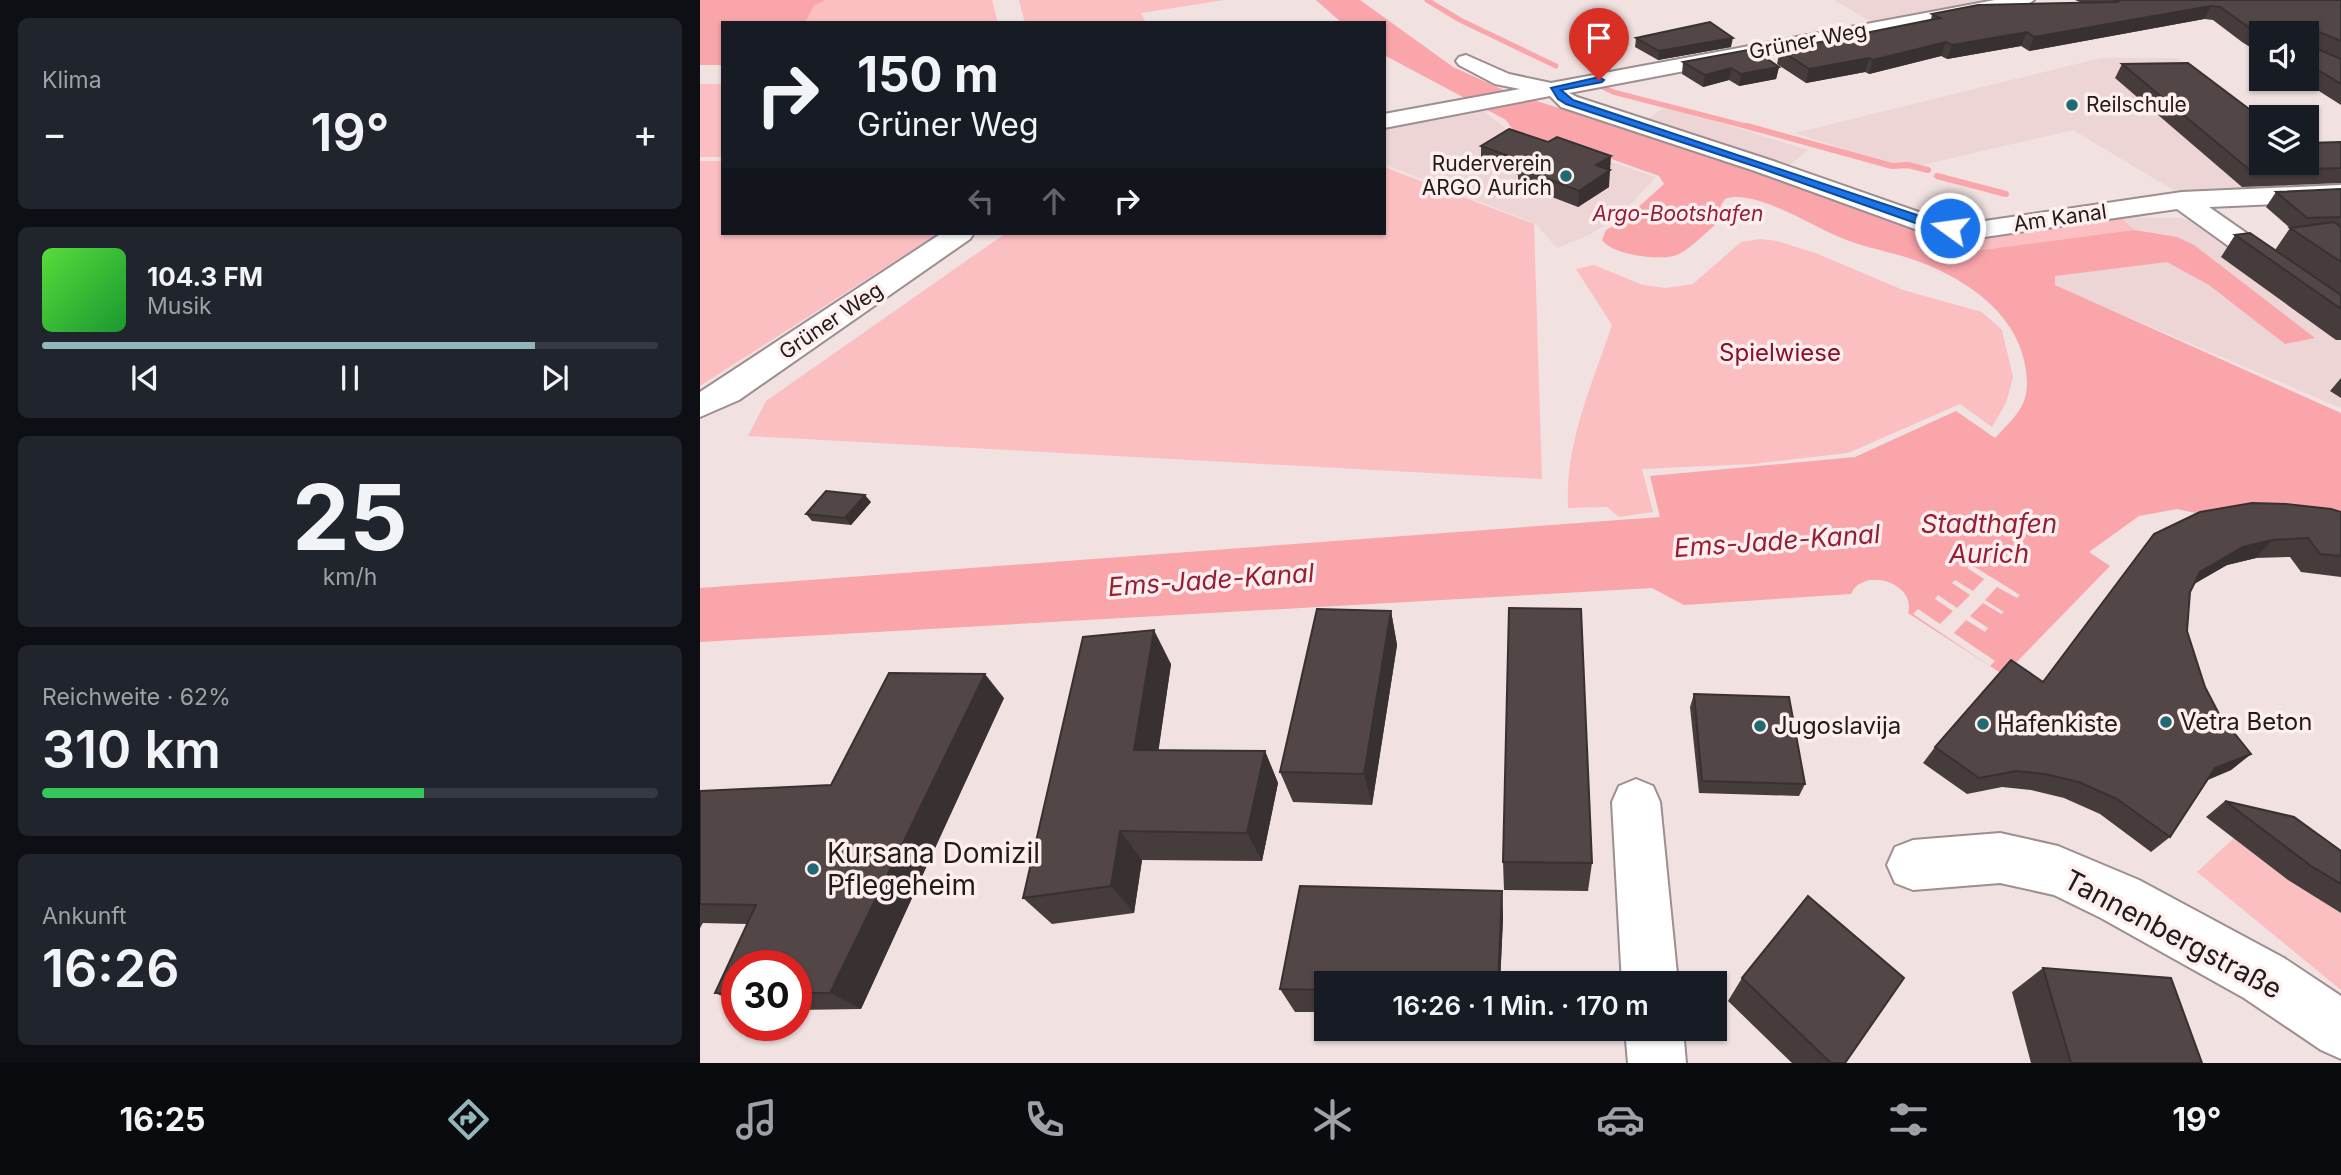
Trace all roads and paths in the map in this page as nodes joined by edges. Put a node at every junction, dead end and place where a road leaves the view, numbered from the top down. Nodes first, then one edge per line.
1 (2025, 0) edge
2 (1466, 61) dead end
3 (1545, 91) junction
4 (1386, 121) edge
5 (2341, 193) edge
6 (2182, 200) junction
7 (957, 235) edge
8 (2341, 313) edge
9 (700, 406) edge
10 (1636, 802) dead end
11 (1913, 865) dead end
12 (1649, 971) edge
13 (2341, 1030) edge
14 (1655, 1041) edge
15 (1657, 1063) edge

1 - 3 street, Grüner Weg
2 - 3 street, Am Kanal
3 - 4 street, Grüner Weg
3 - 6 street, Am Kanal
5 - 6 street, Am Kanal
6 - 8 street
7 - 9 street, Grüner Weg
10 - 12 street
11 - 13 street, Tannenbergstraße
14 - 15 street

